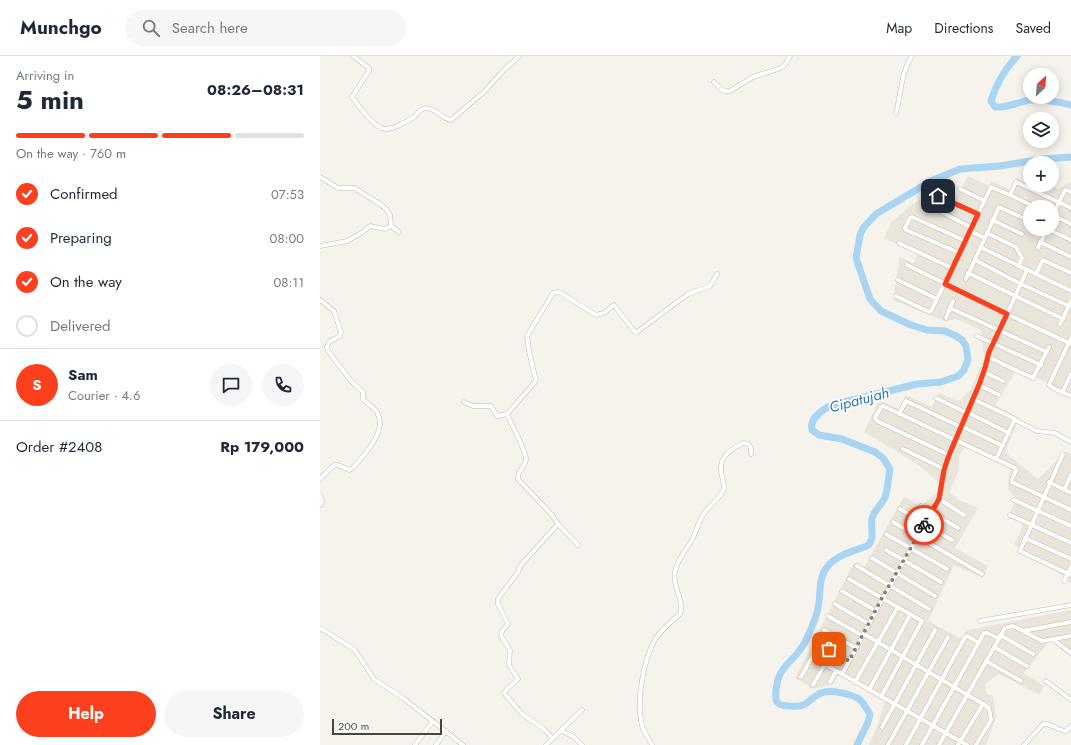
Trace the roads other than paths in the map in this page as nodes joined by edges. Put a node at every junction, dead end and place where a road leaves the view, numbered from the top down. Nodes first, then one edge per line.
1 (353, 56) edge
2 (519, 56) edge
3 (790, 56) edge
4 (912, 56) edge
5 (714, 82) dead end
6 (896, 113) dead end
7 (320, 177) edge
8 (960, 189) dead end
9 (1071, 192) edge
10 (1010, 195) junction
11 (938, 196) dead end
12 (1053, 200) edge
13 (984, 201) junction
14 (1023, 201) edge
15 (1059, 203) joint
16 (932, 207) dead end
17 (1071, 208) edge
18 (978, 214) junction
19 (1023, 217) edge
20 (1059, 219) edge
21 (992, 220) junction
22 (1071, 224) edge
23 (391, 226) junction
24 (971, 229) junction
25 (399, 232) dead end
26 (987, 233) junction
27 (1022, 234) dead end
28 (1059, 234) edge
29 (1043, 236) edge
30 (985, 238) junction
31 (1071, 240) edge
32 (966, 241) junction
33 (1040, 242) junction
34 (899, 243) dead end
35 (320, 246) edge
36 (980, 247) junction
37 (1038, 248) dead end
38 (960, 253) junction
39 (1071, 257) edge
40 (975, 260) junction
41 (907, 265) dead end
42 (1018, 266) junction
43 (952, 268) junction
44 (1027, 270) junction
45 (968, 273) junction
46 (1071, 273) edge
47 (717, 274) dead end
48 (1036, 274) junction
49 (966, 279) dead end
50 (898, 280) dead end
51 (945, 284) junction
52 (1021, 284) junction
53 (1071, 291) edge
54 (896, 296) dead end
55 (1014, 297) junction
56 (938, 299) junction
57 (320, 300) edge
58 (953, 301) dead end
59 (1071, 301) edge
60 (1068, 306) junction
61 (950, 308) junction
62 (1007, 314) junction
63 (946, 318) dead end
64 (1063, 319) junction
65 (1060, 324) dead end
66 (999, 330) junction
67 (977, 336) dead end
68 (1071, 338) edge
69 (993, 343) junction
70 (1070, 344) edge
71 (1049, 347) dead end
72 (1047, 352) junction
73 (988, 357) junction
74 (1041, 365) junction
75 (984, 372) junction
76 (1070, 377) edge
77 (1003, 381) dead end
78 (979, 385) junction
79 (1062, 392) junction
80 (998, 395) dead end
81 (1071, 396) edge
82 (936, 398) dead end
83 (973, 399) junction
84 (464, 402) dead end
85 (967, 413) junction
86 (507, 414) junction
87 (900, 414) junction
88 (1015, 420) junction
89 (961, 426) junction
90 (1009, 433) junction
91 (955, 440) junction
92 (1071, 442) edge
93 (1003, 446) junction
94 (903, 449) dead end
95 (751, 454) dead end
96 (1063, 454) dead end
97 (949, 455) junction
98 (996, 459) junction
99 (944, 470) junction
100 (1071, 475) edge
101 (320, 480) edge
102 (1049, 482) junction
103 (1064, 490) junction
104 (1071, 493) edge
105 (320, 495) edge
106 (1044, 497) junction
107 (939, 499) junction
108 (1014, 500) dead end
109 (320, 505) edge
110 (921, 506) dead end
111 (900, 509) dead end
112 (1071, 510) edge
113 (1038, 511) junction
114 (932, 512) junction
115 (964, 515) dead end
116 (1010, 515) dead end
117 (893, 522) dead end
118 (558, 524) junction
119 (925, 524) junction
120 (1032, 525) junction
121 (1071, 526) edge
122 (958, 528) dead end
123 (886, 534) dead end
124 (918, 536) junction
125 (1026, 538) junction
126 (952, 540) dead end
127 (1071, 543) edge
128 (578, 545) dead end
129 (911, 549) junction
130 (886, 550) dead end
131 (872, 558) dead end
132 (1071, 559) edge
133 (904, 561) junction
134 (857, 566) dead end
135 (1071, 567) edge
136 (947, 569) dead end
137 (897, 573) junction
138 (982, 574) dead end
139 (1069, 574) edge
140 (849, 579) dead end
141 (1064, 581) dead end
142 (941, 582) dead end
143 (890, 586) junction
144 (842, 591) dead end
145 (935, 596) dead end
146 (882, 598) junction
147 (835, 604) dead end
148 (1071, 605) edge
149 (898, 608) junction
150 (929, 608) dead end
151 (876, 611) junction
152 (910, 615) junction
153 (828, 616) dead end
154 (980, 621) dead end
155 (1071, 622) edge
156 (869, 624) junction
157 (320, 628) edge
158 (824, 630) dead end
159 (936, 630) dead end
160 (1023, 631) junction
161 (863, 635) junction
162 (1071, 636) edge
163 (948, 637) dead end
164 (999, 637) junction
165 (1054, 640) junction
166 (878, 642) junction
167 (978, 643) junction
168 (818, 644) dead end
169 (994, 647) junction
170 (856, 648) junction
171 (891, 649) junction
172 (1071, 653) edge
173 (1034, 654) dead end
174 (904, 657) junction
175 (849, 661) junction
176 (986, 661) junction
177 (825, 664) junction
178 (916, 664) junction
179 (1027, 666) dead end
180 (836, 671) junction
181 (929, 672) junction
182 (842, 674) junction
183 (801, 677) dead end
184 (942, 679) junction
185 (1021, 681) dead end
186 (1046, 681) dead end
187 (830, 682) dead end
188 (855, 682) junction
189 (813, 685) dead end
190 (955, 687) junction
191 (869, 690) junction
192 (967, 694) junction
193 (881, 697) junction
194 (1071, 700) edge
195 (894, 704) junction
196 (983, 704) junction
197 (582, 710) dead end
198 (907, 711) junction
199 (920, 718) junction
200 (433, 721) junction
201 (933, 726) junction
202 (1071, 726) edge
203 (882, 727) dead end
204 (562, 731) junction
205 (446, 732) junction
206 (945, 733) junction
207 (553, 739) junction
208 (959, 743) edge
209 (415, 745) edge
210 (436, 745) edge
211 (463, 745) edge
212 (546, 745) edge
213 (582, 745) edge
214 (652, 745) edge
215 (888, 745) edge
216 (906, 745) edge
217 (922, 745) edge
218 (939, 745) edge
219 (967, 745) edge
220 (976, 745) edge
221 (1024, 745) edge

1 - 2 street
3 - 5 street
4 - 6 street
7 - 23 street
8 - 13 street
9 - 15 street
10 - 12 street
10 - 13 street
10 - 14 street
11 - 18 street
13 - 18 street
15 - 17 street
16 - 24 street
18 - 24 street
19 - 21 street
20 - 22 street
21 - 26 street
21 - 27 street
23 - 25 street
23 - 35 street
24 - 30 street
24 - 32 street
26 - 30 street
26 - 42 street
28 - 31 street
29 - 33 street
30 - 36 street
32 - 38 street
32 - 38 street
33 - 37 street
33 - 39 street
34 - 43 street
36 - 40 street
36 - 42 street
38 - 43 street
40 - 45 street
40 - 52 street
41 - 51 street
42 - 44 street
43 - 51 street
44 - 48 street
44 - 52 street
45 - 49 street
45 - 55 street
46 - 48 street
47 - 86 street
48 - 53 street
50 - 56 street
51 - 56 street
51 - 62 street
52 - 55 street
52 - 60 street
54 - 56 street
55 - 62 street
55 - 64 street
57 - 101 street
58 - 61 street
59 - 60 street
60 - 64 street
61 - 63 street
61 - 66 street
62 - 66 street
62 - 70 street
64 - 65 street
66 - 69 street
66 - 72 street
67 - 69 street
68 - 70 street
69 - 73 street
69 - 74 street
70 - 79 street
71 - 72 street
72 - 74 street
73 - 74 street
73 - 75 street
75 - 77 street
75 - 78 street
76 - 79 street
78 - 80 street
78 - 83 street
79 - 81 street
82 - 85 street
83 - 85 street
83 - 88 street
84 - 86 street
85 - 89 street
85 - 90 street
86 - 118 street
87 - 89 street
87 - 91 street
87 - 97 street
88 - 90 street
88 - 92 street
89 - 91 street
89 - 93 street
90 - 93 street
91 - 97 street
91 - 98 street
93 - 98 street
94 - 99 street
95 - 214 street
96 - 102 street
97 - 99 street
98 - 106 street
99 - 107 street
100 - 103 street
102 - 103 street
102 - 106 street
103 - 104 street
105 - 109 street
106 - 112 street
106 - 113 street
107 - 114 street
107 - 115 street
108 - 113 street
110 - 114 street
111 - 119 street
113 - 120 street
113 - 121 street
114 - 119 street
114 - 122 street
116 - 120 street
117 - 124 street
118 - 128 street
118 - 207 street
119 - 124 street
119 - 126 street
120 - 125 street
120 - 127 street
123 - 129 street
124 - 129 street
124 - 138 street
125 - 132 street
125 - 139 street
129 - 133 street
129 - 136 street
130 - 133 street
131 - 137 street
133 - 137 street
133 - 142 street
134 - 143 street
135 - 139 street
137 - 143 street
137 - 145 street
139 - 141 street
140 - 146 street
143 - 146 street
143 - 150 street
144 - 151 street
146 - 149 street
146 - 151 street
147 - 156 street
148 - 154 street
149 - 152 street
149 - 166 street
151 - 156 street
152 - 171 street
152 - 174 street
153 - 161 street
155 - 160 street
156 - 161 street
157 - 200 street
158 - 170 street
159 - 178 street
160 - 164 street
160 - 165 street
161 - 166 street
161 - 170 street
162 - 165 street
163 - 181 street
164 - 167 street
164 - 169 street
164 - 173 street
165 - 172 street
166 - 171 street
166 - 188 street
167 - 184 street
167 - 190 street
168 - 175 street
169 - 176 street
169 - 179 street
170 - 175 street
171 - 174 street
171 - 191 street
174 - 178 street
174 - 193 street
175 - 182 street
176 - 185 street
176 - 192 street
177 - 180 street
177 - 183 street
177 - 189 street
178 - 181 street
178 - 195 street
180 - 182 street
180 - 187 street
181 - 184 street
181 - 198 street
182 - 188 street
184 - 190 street
184 - 199 street
186 - 194 street
188 - 191 street
190 - 192 street
190 - 201 street
191 - 193 street
192 - 196 street
192 - 206 street
193 - 195 street
195 - 198 street
195 - 203 street
196 - 208 street
196 - 220 street
197 - 204 street
198 - 199 street
198 - 215 street
199 - 201 street
199 - 216 street
200 - 205 street
200 - 209 street
201 - 206 street
201 - 217 street
202 - 221 street
204 - 207 street
204 - 213 street
205 - 210 street
205 - 211 street
206 - 208 street
206 - 218 street
207 - 212 street
208 - 219 street

